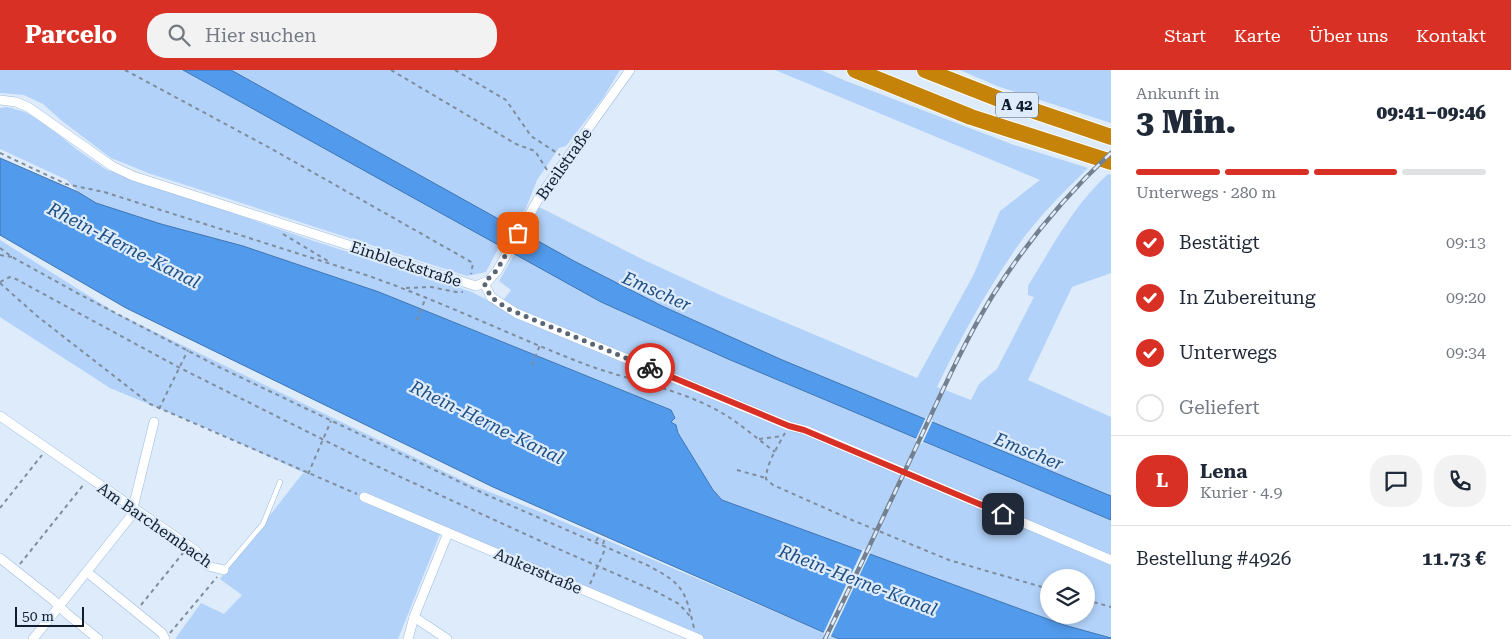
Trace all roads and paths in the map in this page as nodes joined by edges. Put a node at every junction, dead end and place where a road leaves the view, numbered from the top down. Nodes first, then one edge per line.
1 (125, 70) edge
2 (391, 70) edge
3 (455, 70) edge
4 (630, 70) edge
5 (855, 70) edge
6 (925, 70) edge
7 (0, 100) edge
8 (1111, 137) edge
9 (0, 153) edge
10 (566, 159) junction
11 (1111, 162) edge
12 (552, 178) junction
13 (277, 222) junction
14 (0, 248) edge
15 (0, 255) edge
16 (12, 257) junction
17 (332, 263) junction
18 (0, 283) edge
19 (484, 283) junction
20 (468, 284) junction
21 (404, 288) junction
22 (426, 297) junction
23 (417, 320) dead end
24 (540, 345) junction
25 (188, 350) junction
26 (532, 365) dead end
27 (180, 368) junction
28 (158, 409) junction
29 (0, 416) edge
30 (331, 421) junction
31 (154, 422) dead end
32 (789, 426) junction
33 (783, 436) junction
34 (322, 440) junction
35 (759, 440) junction
36 (47, 449) junction
37 (775, 452) junction
38 (737, 470) dead end
39 (308, 474) junction
40 (89, 478) junction
41 (766, 478) junction
42 (280, 482) dead end
43 (364, 497) joint
44 (0, 508) edge
45 (133, 508) junction
46 (601, 532) dead end
47 (448, 533) junction
48 (606, 535) dead end
49 (595, 542) junction
50 (602, 545) junction
51 (189, 546) junction
52 (606, 547) junction
53 (0, 558) edge
54 (1111, 560) edge
55 (597, 567) junction
56 (15, 569) junction
57 (224, 570) junction
58 (87, 572) junction
59 (1040, 586) edge
60 (587, 592) junction
61 (1095, 603) edge
62 (59, 606) junction
63 (1111, 607) edge
64 (136, 611) junction
65 (414, 616) junction
66 (691, 617) junction
67 (697, 636) edge
68 (33, 639) edge
69 (98, 639) edge
70 (165, 639) edge
71 (408, 639) edge
72 (447, 639) edge

1 - 20 path
2 - 12 path
3 - 10 path
4 - 10 street, Breilstraße
5 - 11 highway, A 42
6 - 8 highway, A 42
7 - 13 street, Einbleckstraße
9 - 17 path
10 - 12 street, Breilstraße
12 - 19 street, Breilstraße
13 - 17 path
13 - 20 street, Einbleckstraße
14 - 16 path
15 - 16 path
16 - 25 path
17 - 21 path
18 - 27 path
18 - 28 path
19 - 20 street, Einbleckstraße
19 - 32 street, Einbleckstraße
20 - 21 path
21 - 22 path
22 - 23 path
22 - 24 path
24 - 26 path
24 - 35 path
25 - 27 path
25 - 30 path
27 - 28 path
27 - 34 path
28 - 39 path
29 - 36 street, Am Barchembach
30 - 34 path
30 - 49 path
31 - 45 street
32 - 33 path
32 - 54 street, Einbleckstraße
33 - 35 path
33 - 37 path
34 - 39 path
34 - 55 path
35 - 37 path
36 - 40 street, Am Barchembach
36 - 44 path
37 - 41 path
38 - 41 path
39 - 43 path
40 - 45 street, Am Barchembach
40 - 56 path
41 - 59 path
42 - 57 lane, Am Barchembach
43 - 47 street, Ankerstraße
45 - 51 street, Am Barchembach
45 - 58 street
46 - 49 path
47 - 60 street, Ankerstraße
47 - 65 street
48 - 50 path
49 - 50 path
50 - 52 path
51 - 57 street, Am Barchembach
51 - 64 path
52 - 55 path
52 - 66 path
53 - 56 street
55 - 60 path
55 - 66 path
56 - 62 street
57 - 70 path
58 - 62 street
58 - 64 street
60 - 67 street, Ankerstraße
61 - 63 path
62 - 68 street
62 - 69 street
64 - 70 street
65 - 71 street
65 - 72 street
66 - 67 path

